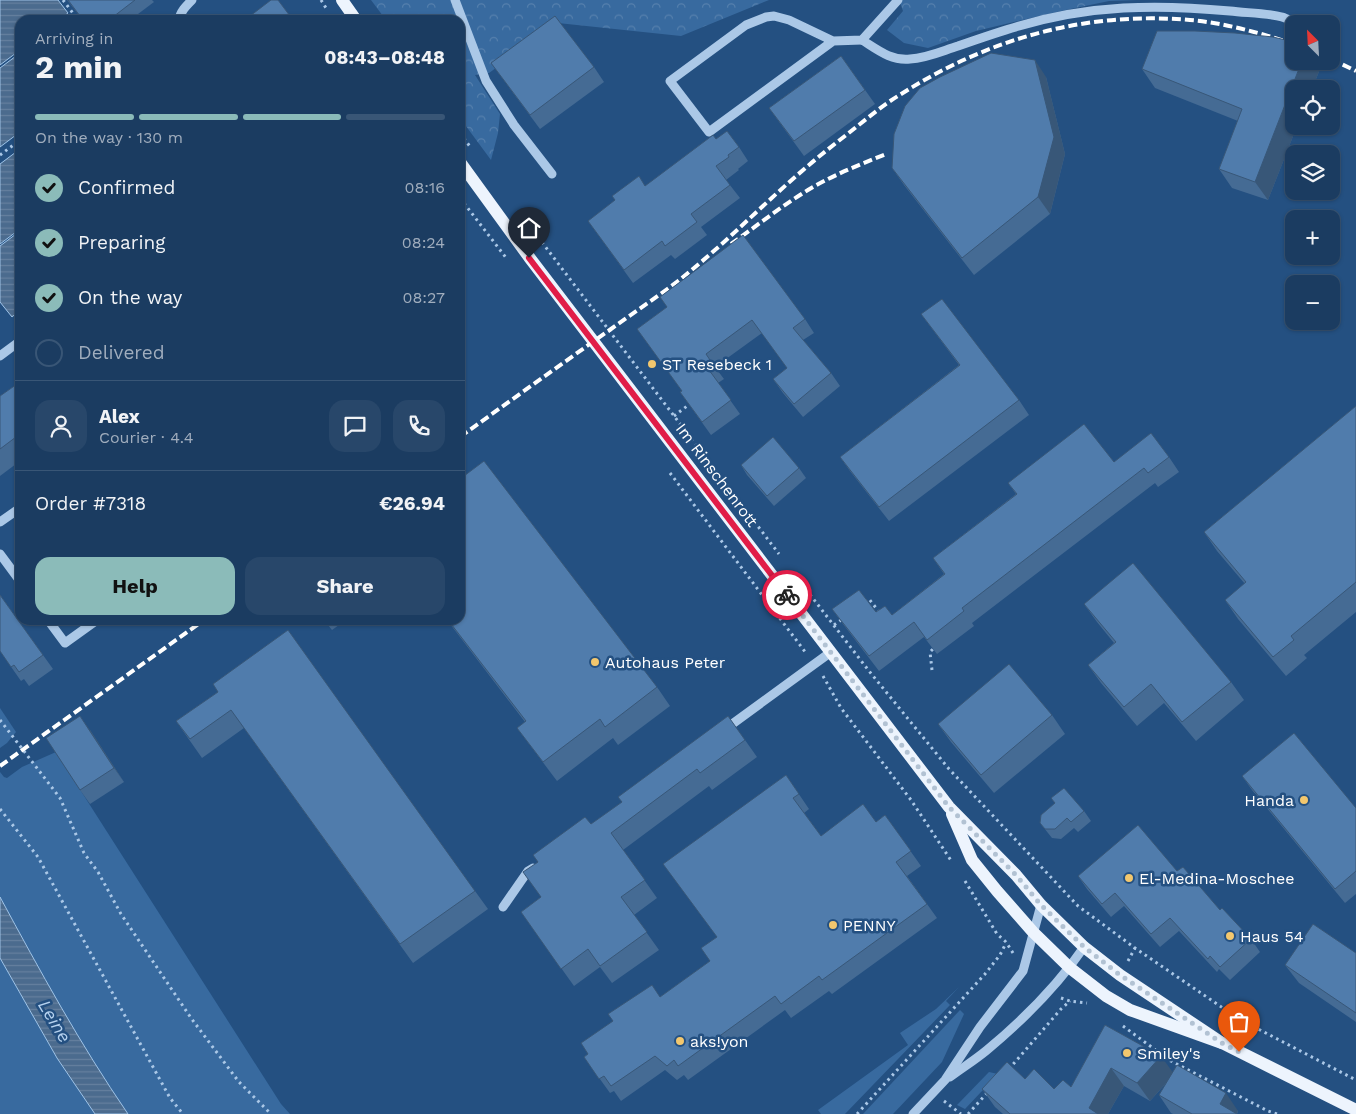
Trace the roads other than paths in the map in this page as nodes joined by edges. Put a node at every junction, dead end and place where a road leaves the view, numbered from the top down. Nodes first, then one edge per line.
1 (192, 0) edge
2 (342, 0) edge
3 (455, 0) edge
4 (898, 0) edge
5 (180, 15) edge
6 (352, 15) edge
7 (461, 15) edge
8 (1285, 18) edge
9 (465, 25) edge
10 (862, 40) junction
11 (834, 41) junction
12 (465, 169) edge
13 (552, 174) dead end
14 (15, 345) edge
15 (0, 356) edge
16 (15, 512) edge
17 (0, 522) edge
18 (0, 554) edge
19 (15, 574) edge
20 (52, 625) edge
21 (90, 625) edge
22 (831, 652) junction
23 (719, 734) edge
24 (949, 807) junction
25 (544, 860) edge
26 (1041, 905) junction
27 (503, 907) dead end
28 (1034, 932) junction
29 (1084, 947) junction
30 (1070, 968) junction
31 (1222, 1043) junction
32 (945, 1080) junction
33 (1356, 1110) edge
34 (913, 1114) edge

1 - 5 street
2 - 6 main road
3 - 7 street
4 - 10 street
8 - 10 street
9 - 13 street
10 - 11 street
11 - 11 street
12 - 22 main road, Im Rinschenrott
14 - 15 street
16 - 17 street
18 - 19 street
20 - 21 street
22 - 23 street
22 - 24 main road, Im Rinschenrott
24 - 26 main road, Im Rinschenrott
24 - 28 main road, Im Rinschenrott
25 - 27 street
26 - 28 street
26 - 29 main road, Im Rinschenrott
28 - 30 main road, Im Rinschenrott
28 - 32 street
29 - 30 street
29 - 31 main road, Im Rinschenrott
30 - 31 main road, Im Rinschenrott
30 - 32 street
31 - 33 main road
32 - 34 street

